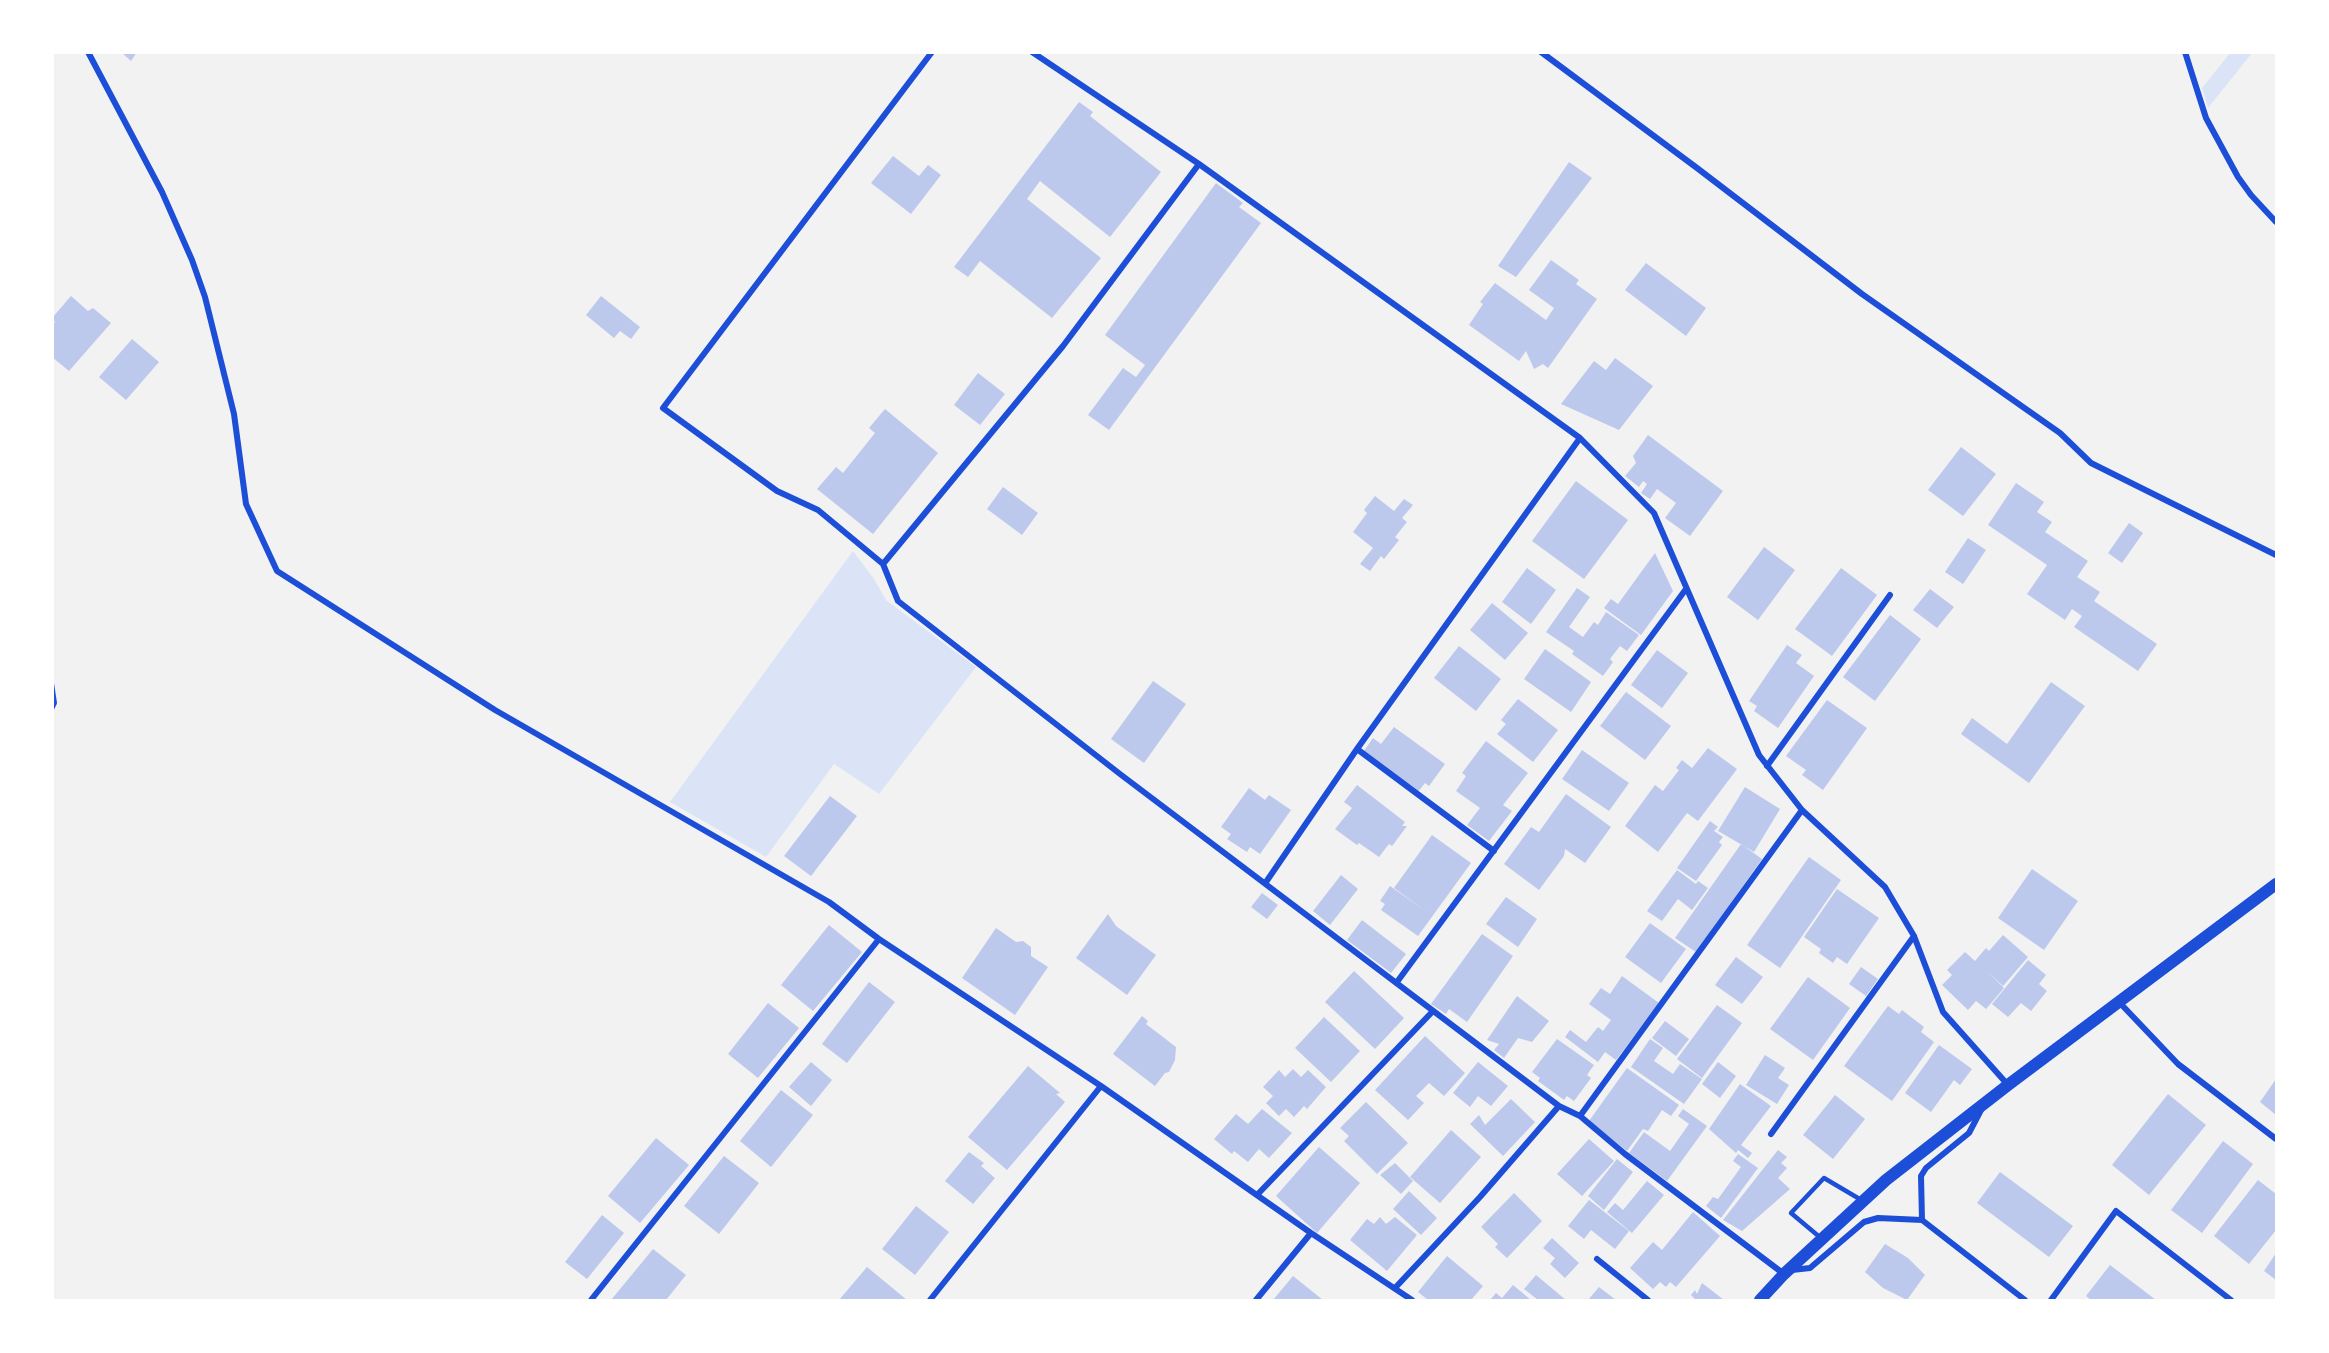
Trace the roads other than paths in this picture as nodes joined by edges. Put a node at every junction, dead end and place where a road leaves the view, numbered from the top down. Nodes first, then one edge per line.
1 (88, 52) edge
2 (932, 52) edge
3 (1032, 52) edge
4 (1541, 52) edge
5 (2185, 52) edge
6 (1199, 164) junction
7 (2277, 222) edge
8 (1580, 438) junction
9 (2277, 555) edge
10 (883, 564) junction
11 (1686, 589) junction
12 (1890, 595) dead end
13 (1357, 749) junction
14 (1767, 766) junction
15 (1802, 810) junction
16 (1494, 851) junction
17 (1266, 882) junction
18 (2277, 884) edge
19 (1914, 936) junction
20 (879, 939) junction
21 (1397, 982) junction
22 (2119, 1002) junction
23 (1434, 1011) junction
24 (2008, 1085) junction
25 (1101, 1086) junction
26 (1984, 1105) junction
27 (1559, 1106) junction
28 (1580, 1116) junction
29 (1771, 1134) dead end
30 (2277, 1139) edge
31 (1257, 1195) junction
32 (1863, 1201) junction
33 (1922, 1220) junction
34 (1311, 1233) junction
35 (1822, 1239) junction
36 (1597, 1259) dead end
37 (1786, 1272) junction
38 (1395, 1288) junction
39 (591, 1300) edge
40 (930, 1300) edge
41 (1256, 1300) edge
42 (1412, 1300) edge
43 (1648, 1300) edge
44 (1760, 1300) edge
45 (2025, 1300) edge
46 (2051, 1300) edge
47 (2231, 1300) edge

1 - 20 street
2 - 10 street
3 - 6 street
4 - 9 street
5 - 7 street
6 - 8 street
6 - 10 street
8 - 11 street
8 - 13 street
10 - 17 street
11 - 14 street
11 - 16 street
12 - 14 street
13 - 16 street
13 - 17 street
14 - 15 street
15 - 19 street
15 - 28 street
16 - 21 street
17 - 21 street
18 - 22 main road
19 - 24 street
19 - 29 street
20 - 25 street
20 - 39 street
21 - 23 street
22 - 24 main road
22 - 30 street
23 - 27 street
23 - 31 street
24 - 26 main road
25 - 31 street
25 - 40 street
26 - 32 main road
26 - 33 street
27 - 28 street
27 - 38 street
28 - 37 street
31 - 34 street
32 - 35 main road
32 - 35 lane
33 - 37 street
33 - 45 street
34 - 38 street
34 - 41 street
35 - 37 main road
36 - 43 street
37 - 44 main road
38 - 42 street
46 - 47 street

